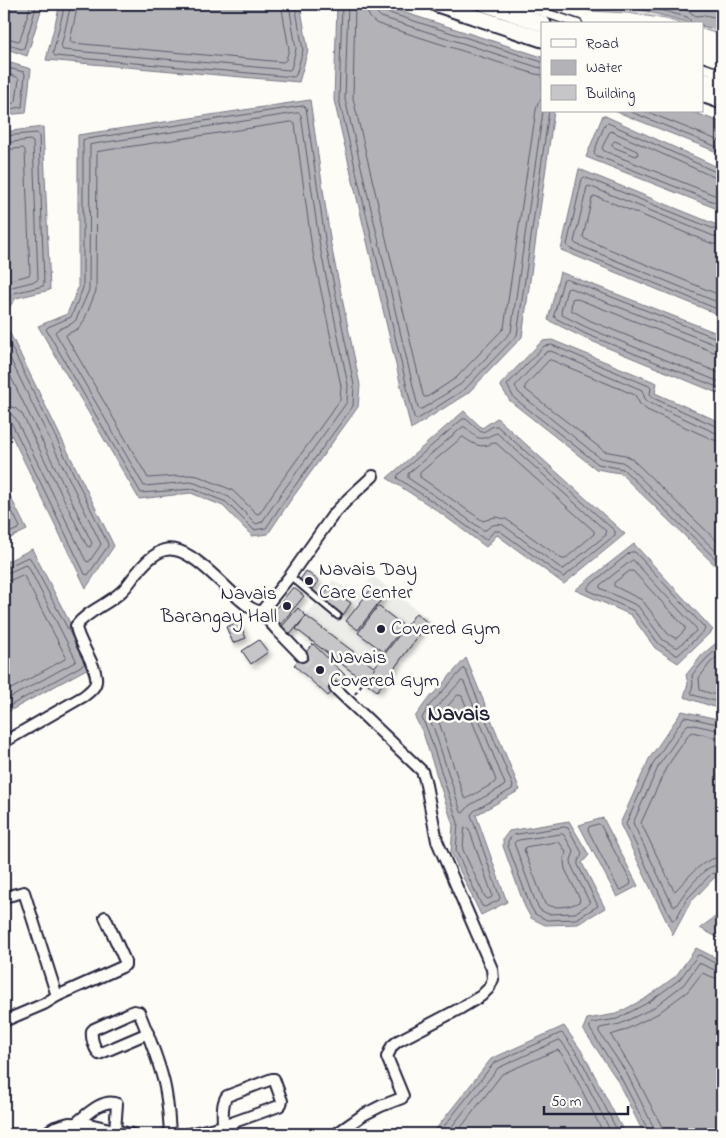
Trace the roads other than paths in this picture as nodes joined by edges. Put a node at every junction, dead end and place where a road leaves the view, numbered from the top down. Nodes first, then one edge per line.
1 (437, 4) edge
2 (485, 4) edge
3 (519, 4) edge
4 (572, 22) edge
5 (541, 23) edge
6 (541, 39) edge
7 (704, 68) edge
8 (722, 74) edge
9 (704, 80) edge
10 (722, 86) edge
11 (704, 95) edge
12 (722, 101) edge
13 (373, 476) dead end
14 (290, 576) junction
15 (261, 612) junction
16 (338, 616) dead end
17 (302, 656) tunnel mouth
18 (335, 688) tunnel mouth
19 (4, 742) edge
20 (4, 897) edge
21 (105, 917) dead end
22 (57, 996) junction
23 (4, 1021) edge
24 (148, 1033) junction
25 (76, 1123) junction
26 (223, 1126) junction
27 (99, 1131) edge
28 (115, 1131) junction
29 (46, 1133) edge
30 (131, 1134) edge
31 (170, 1134) edge
32 (188, 1134) edge
33 (336, 1134) edge

1 - 6 main road
2 - 5 main road
3 - 4 street
7 - 8 street
9 - 10 main road
11 - 12 main road
13 - 14 street
14 - 15 street
14 - 16 lane
15 - 17 street
15 - 19 street
18 - 33 street
20 - 22 street
21 - 22 street
22 - 23 street
24 - 24 street
24 - 31 street
25 - 27 street
25 - 28 street
25 - 29 street
26 - 26 street
26 - 32 street
27 - 28 street
28 - 30 street

